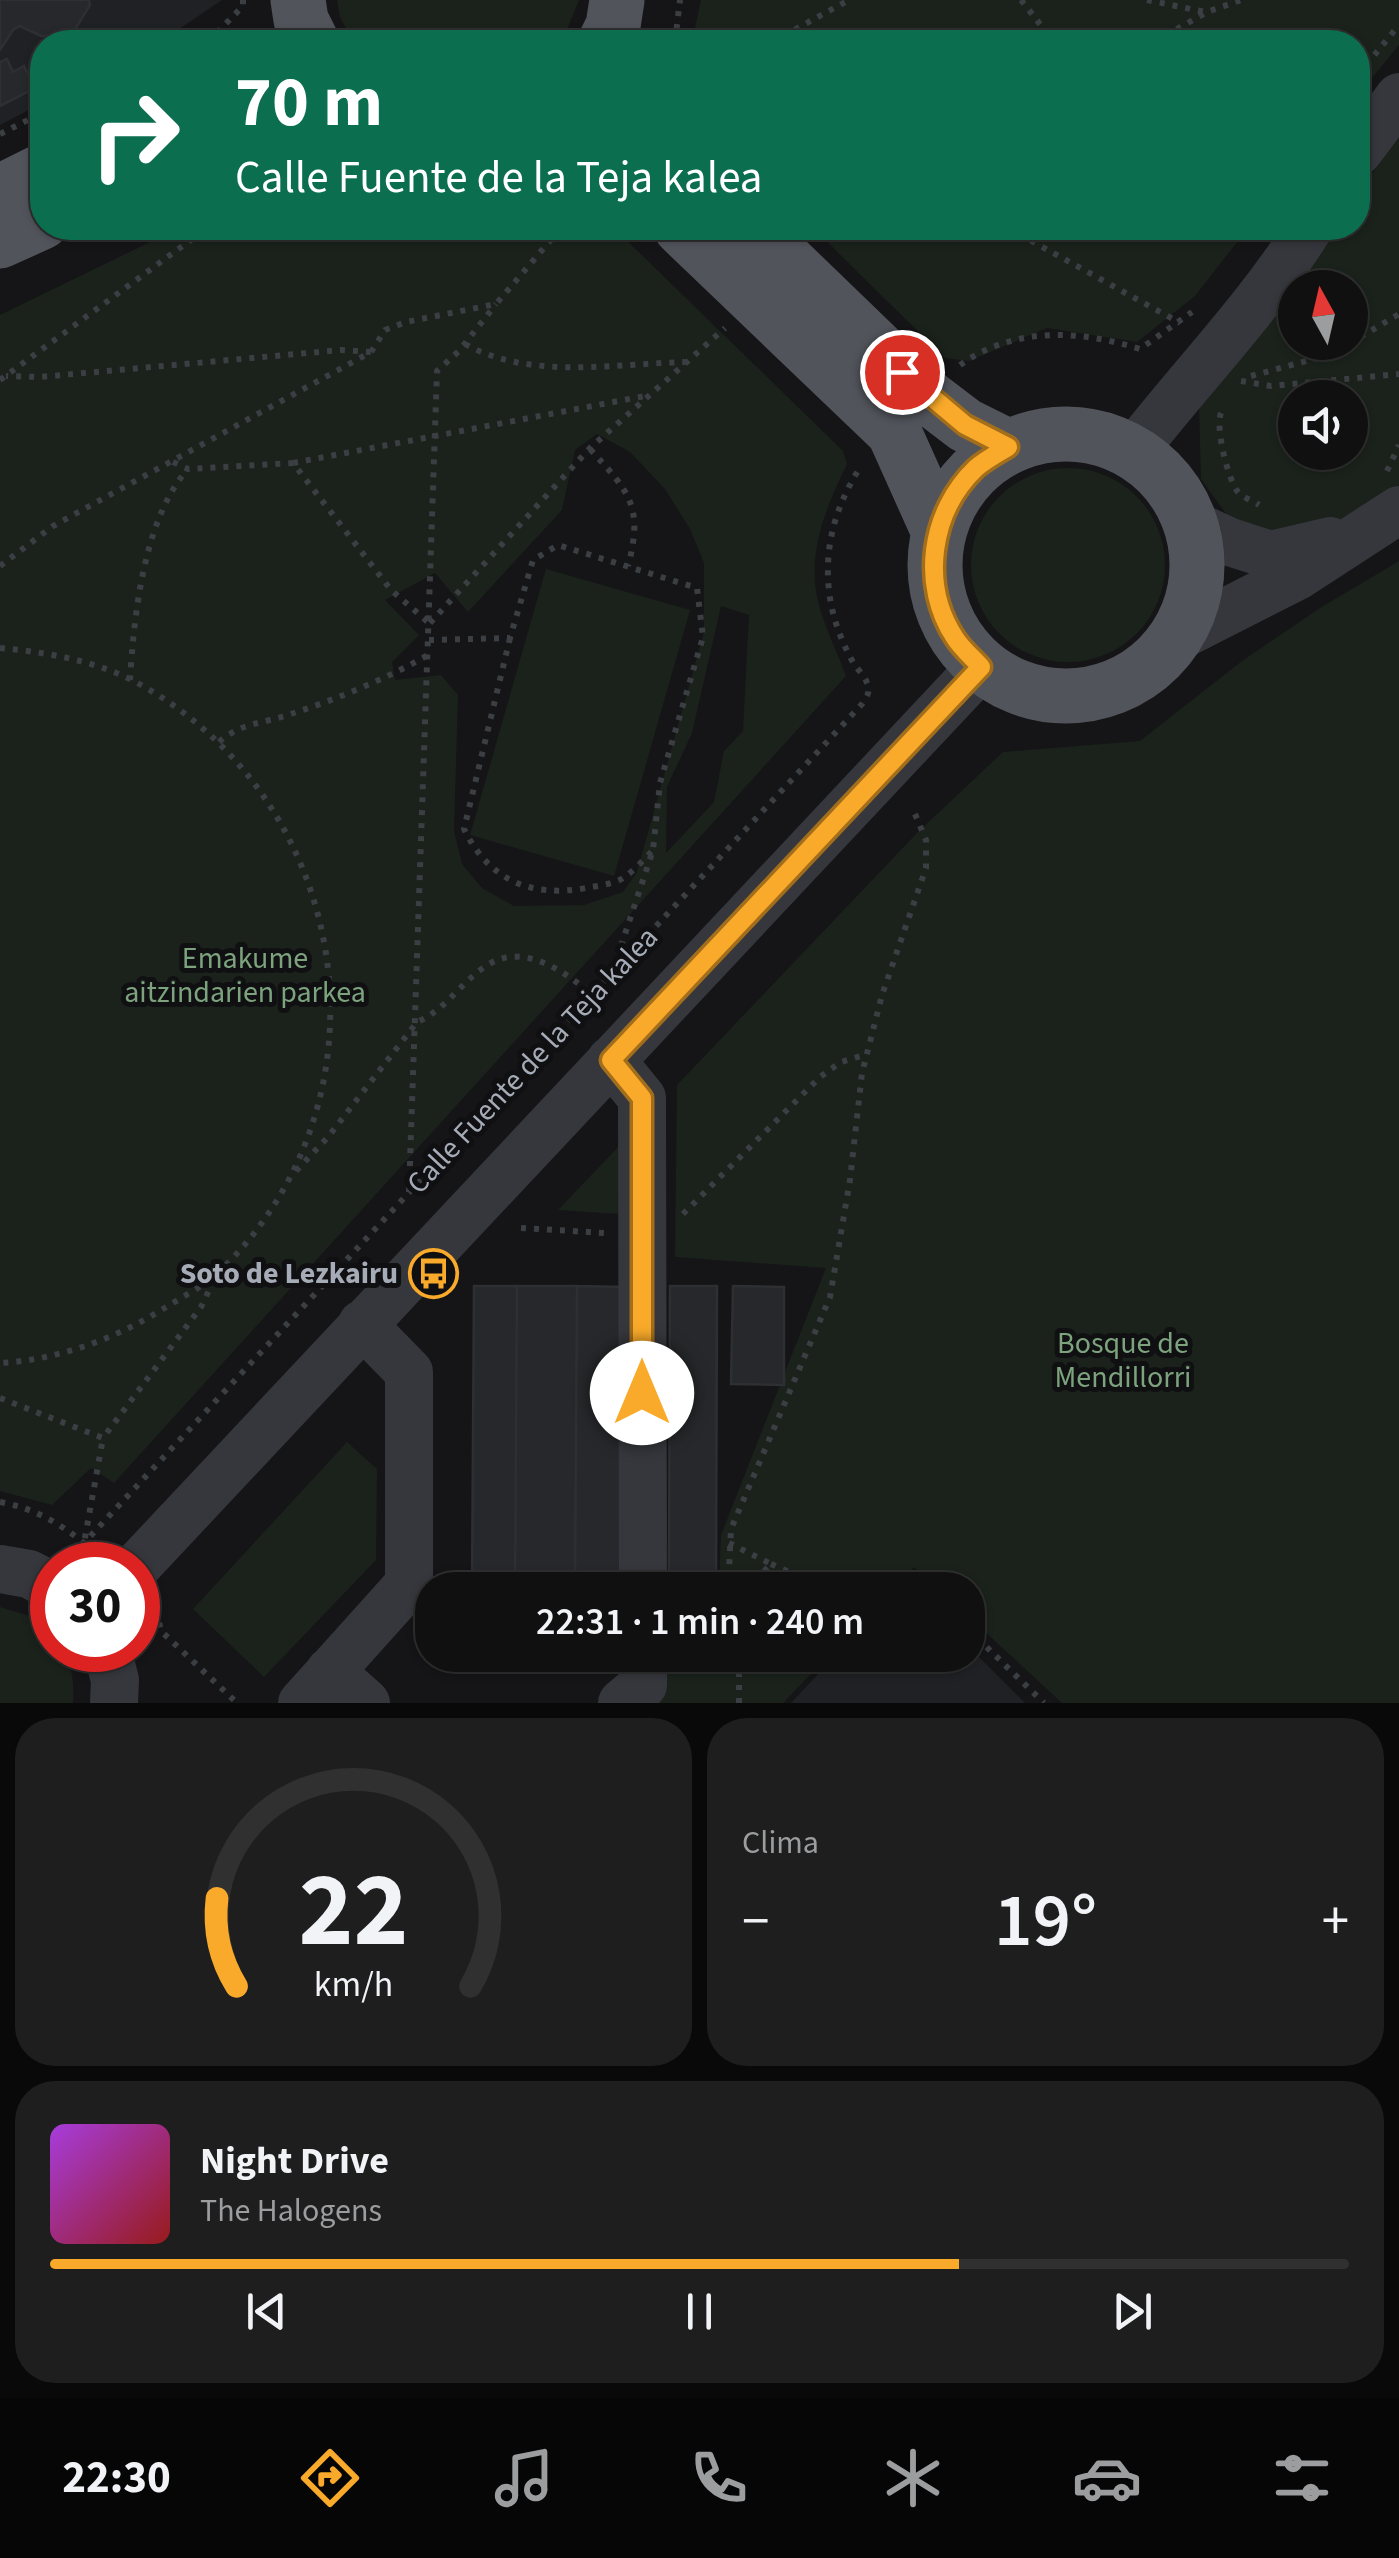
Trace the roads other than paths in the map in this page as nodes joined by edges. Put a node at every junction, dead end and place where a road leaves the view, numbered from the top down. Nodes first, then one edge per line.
1 (1399, 97) edge
2 (1370, 136) edge
3 (30, 177) edge
4 (0, 192) edge
5 (30, 228) edge
6 (696, 240) edge
7 (763, 240) edge
8 (1302, 240) edge
9 (0, 242) edge
10 (909, 414) junction
11 (1008, 447) junction
12 (1133, 452) junction
13 (1392, 499) edge
14 (1191, 524) junction
15 (938, 530) junction
16 (1177, 637) junction
17 (981, 667) junction
18 (611, 1060) junction
19 (362, 1324) junction
20 (159, 1542) edge
21 (0, 1570) edge
22 (643, 1572) edge
23 (30, 1575) edge
24 (113, 1672) edge
25 (643, 1672) edge
26 (316, 1687) edge
27 (114, 1703) edge
28 (366, 1703) edge
29 (622, 1703) edge

1 - 2 street
3 - 4 main road
5 - 9 main road
6 - 10 main road, bridge
7 - 10 main road, bridge
8 - 12 street
10 - 11 main road
10 - 15 main road
11 - 12 main road
11 - 15 main road
12 - 14 main road
13 - 14 street
13 - 16 street
14 - 16 main road
15 - 17 main road
16 - 17 main road
17 - 18 street, Calle Fuente de la Teja kalea
18 - 19 street, Calle Fuente de la Teja kalea
18 - 22 street, Calle Fuente de la Teja kalea
19 - 20 street, Calle Fuente de la Teja kalea
19 - 26 street
21 - 23 street
24 - 27 street
25 - 29 street
26 - 28 street

